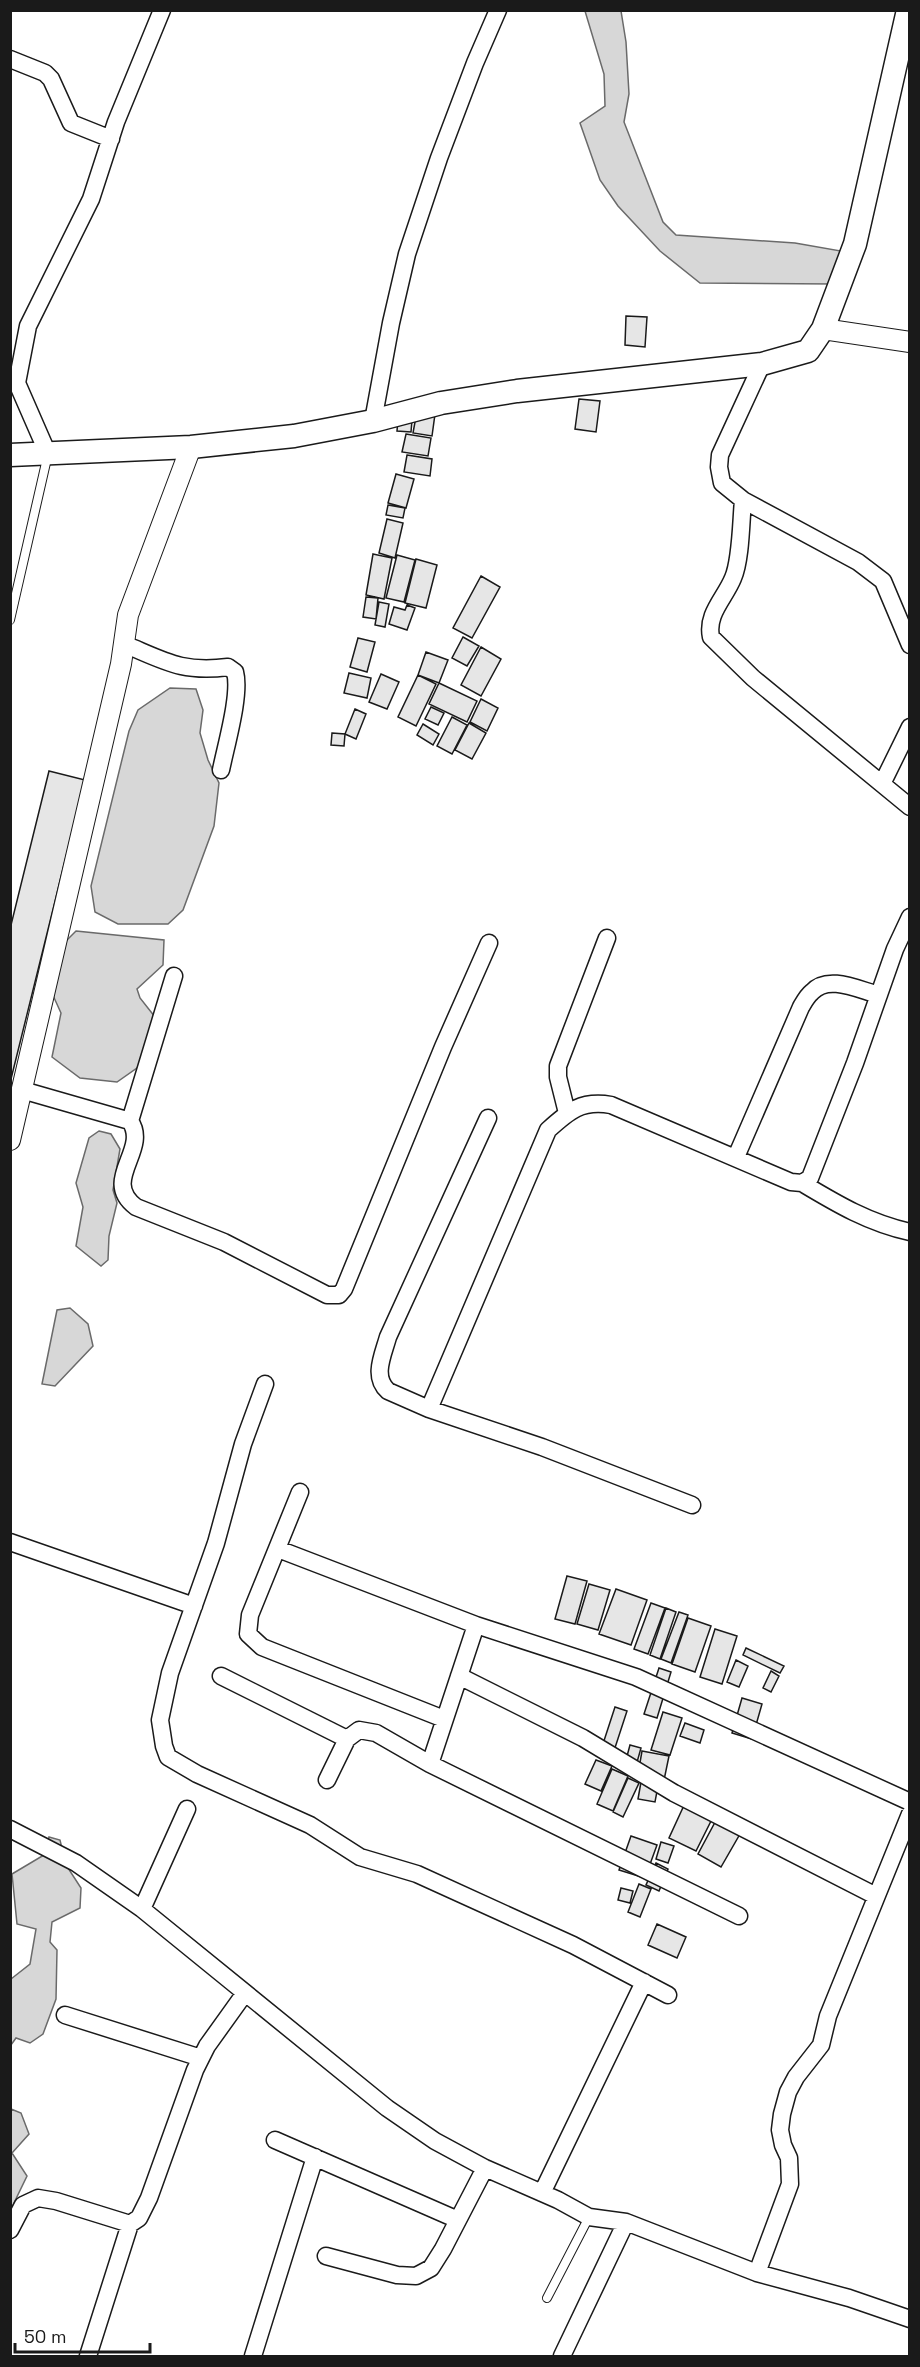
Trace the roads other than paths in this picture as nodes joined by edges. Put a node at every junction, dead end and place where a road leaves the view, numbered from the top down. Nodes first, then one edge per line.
1 (162, 10) edge
2 (498, 10) edge
3 (908, 10) edge
4 (10, 58) edge
5 (111, 140) junction
6 (826, 322) junction
7 (909, 342) edge
8 (762, 364) junction
9 (373, 422) junction
10 (191, 447) junction
11 (48, 454) junction
12 (10, 455) edge
13 (743, 500) junction
14 (10, 620) edge
15 (124, 644) junction
16 (909, 645) edge
17 (909, 727) edge
18 (221, 770) dead end
19 (882, 784) junction
20 (909, 807) edge
21 (909, 917) edge
22 (607, 938) dead end
23 (489, 943) dead end
24 (174, 976) dead end
25 (879, 995) junction
26 (22, 1090) junction
27 (567, 1113) junction
28 (488, 1118) dead end
29 (130, 1121) junction
30 (10, 1140) edge
31 (736, 1157) junction
32 (802, 1183) junction
33 (909, 1232) edge
34 (265, 1384) dead end
35 (429, 1409) junction
36 (300, 1492) dead end
37 (692, 1505) dead end
38 (10, 1542) edge
39 (278, 1549) junction
40 (194, 1606) junction
41 (476, 1625) junction
42 (220, 1676) dead end
43 (459, 1676) junction
44 (444, 1719) junction
45 (347, 1739) junction
46 (430, 1764) junction
47 (327, 1780) dead end
48 (909, 1802) edge
49 (187, 1809) dead end
50 (909, 1814) edge
51 (10, 1829) edge
52 (876, 1896) junction
53 (142, 1909) junction
54 (739, 1916) dead end
55 (644, 1982) junction
56 (245, 1993) junction
57 (668, 1995) dead end
58 (65, 2015) dead end
59 (201, 2058) junction
60 (275, 2140) dead end
61 (315, 2157) junction
62 (485, 2168) junction
63 (542, 2193) junction
64 (589, 2217) junction
65 (458, 2220) junction
66 (626, 2222) junction
67 (130, 2224) junction
68 (10, 2230) edge
69 (326, 2256) dead end
70 (757, 2273) junction
71 (547, 2298) dead end
72 (909, 2319) edge
73 (88, 2356) edge
74 (253, 2356) edge
75 (562, 2356) edge

1 - 5 street
2 - 9 street
3 - 6 main road
4 - 5 street
5 - 11 street
6 - 7 street
6 - 8 main road
8 - 9 main road
8 - 13 street
9 - 10 main road
10 - 11 main road
10 - 15 street
11 - 12 main road
11 - 14 lane
13 - 16 street
13 - 19 street
15 - 18 street
15 - 26 street
17 - 19 street
19 - 20 street
21 - 25 street
22 - 27 street
23 - 29 street
24 - 29 street
25 - 31 street
25 - 32 street
26 - 29 street
26 - 30 street
27 - 31 street
27 - 35 street
28 - 35 street
31 - 32 street
32 - 33 street
34 - 40 street
35 - 37 street
36 - 39 street
38 - 40 street
39 - 41 street
39 - 44 street
40 - 55 street
41 - 43 street
41 - 48 street
42 - 45 street
43 - 44 street
43 - 52 street
44 - 46 street
45 - 46 street
45 - 47 street
46 - 54 street
49 - 53 street
50 - 52 street
51 - 53 street
52 - 70 street
53 - 56 street
55 - 57 street
55 - 63 street
56 - 59 street
56 - 62 street
58 - 59 street
59 - 67 street
60 - 61 street
61 - 65 street
61 - 74 street
62 - 63 street
62 - 65 street
63 - 64 street
64 - 66 street
64 - 71 lane
65 - 69 street
66 - 70 street
66 - 75 street
67 - 68 street
67 - 73 street
70 - 72 street

